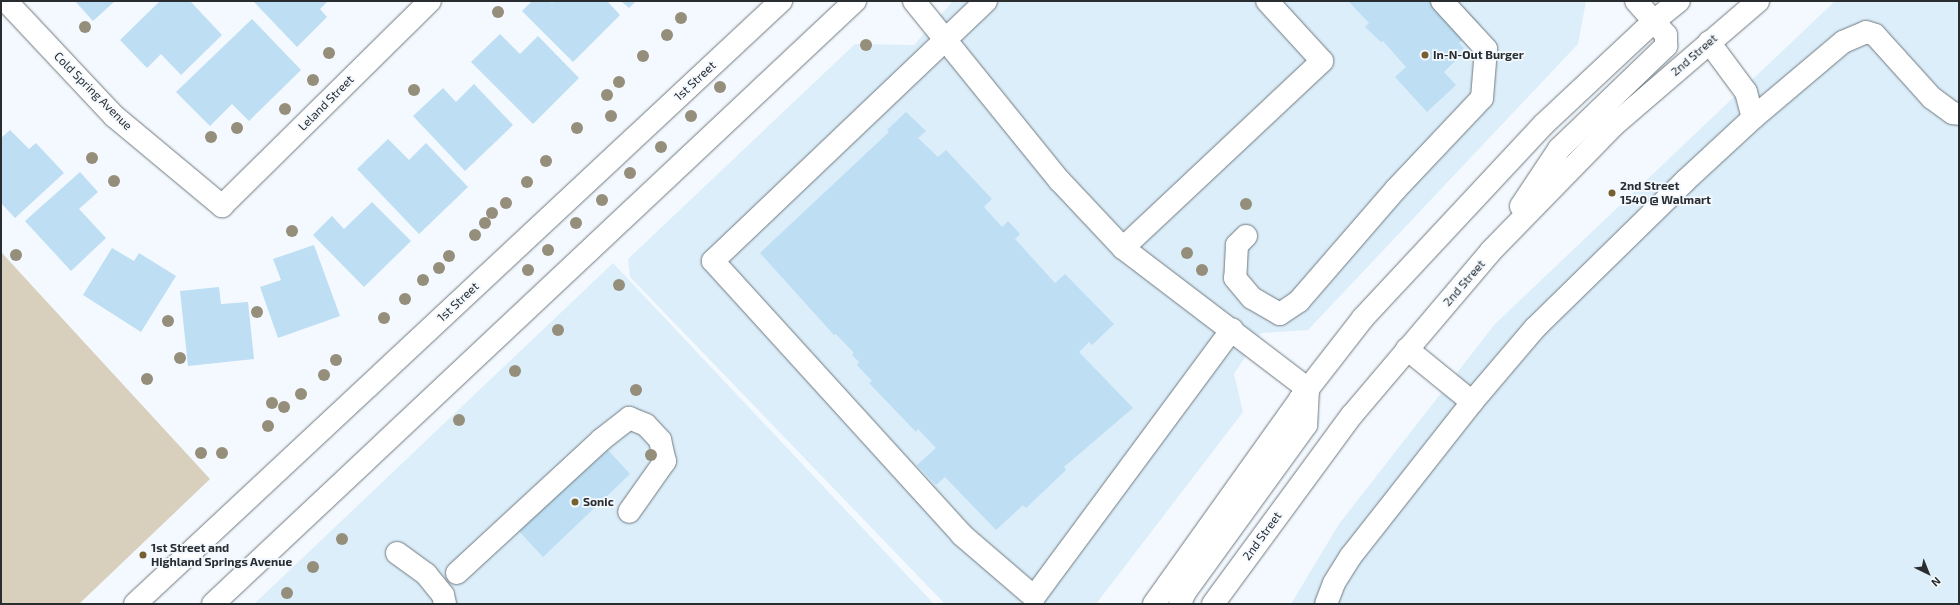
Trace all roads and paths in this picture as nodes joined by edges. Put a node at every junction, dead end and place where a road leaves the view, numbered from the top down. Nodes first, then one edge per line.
1 (6, 1) edge
2 (430, 1) edge
3 (781, 1) edge
4 (855, 1) edge
5 (914, 1) edge
6 (986, 1) edge
7 (1266, 1) edge
8 (1442, 1) edge
9 (1636, 1) edge
10 (1679, 1) edge
11 (1758, 1) edge
12 (1654, 21) junction
13 (945, 39) junction
14 (1709, 42) junction
15 (1959, 114) edge
16 (1753, 118) junction
17 (222, 206) joint
18 (1246, 236) dead end
19 (1123, 248) junction
20 (1491, 251) junction
21 (1232, 329) junction
22 (1407, 349) junction
23 (1308, 389) junction
24 (1472, 402) junction
25 (629, 512) dead end
26 (397, 553) dead end
27 (457, 573) dead end
28 (135, 604) edge
29 (213, 604) edge
30 (445, 604) edge
31 (1154, 604) edge
32 (1180, 604) edge
33 (1212, 604) edge
34 (1326, 604) edge

1 - 17 street, Cold Spring Avenue
2 - 17 street, Leland Street
3 - 28 street, 1st Street
4 - 29 street
5 - 13 street
6 - 13 street
7 - 19 street
8 - 18 street
9 - 12 street
10 - 12 street
11 - 14 street, 2nd Street
12 - 20 street
12 - 23 street
13 - 19 street
13 - 21 street
14 - 16 street
14 - 20 street, 2nd Street
15 - 16 street
16 - 24 street
19 - 21 street
20 - 22 street, 2nd Street
21 - 23 street
22 - 24 street
22 - 33 street, 2nd Street
23 - 31 street
23 - 32 street
24 - 34 street
25 - 27 street
26 - 30 street

